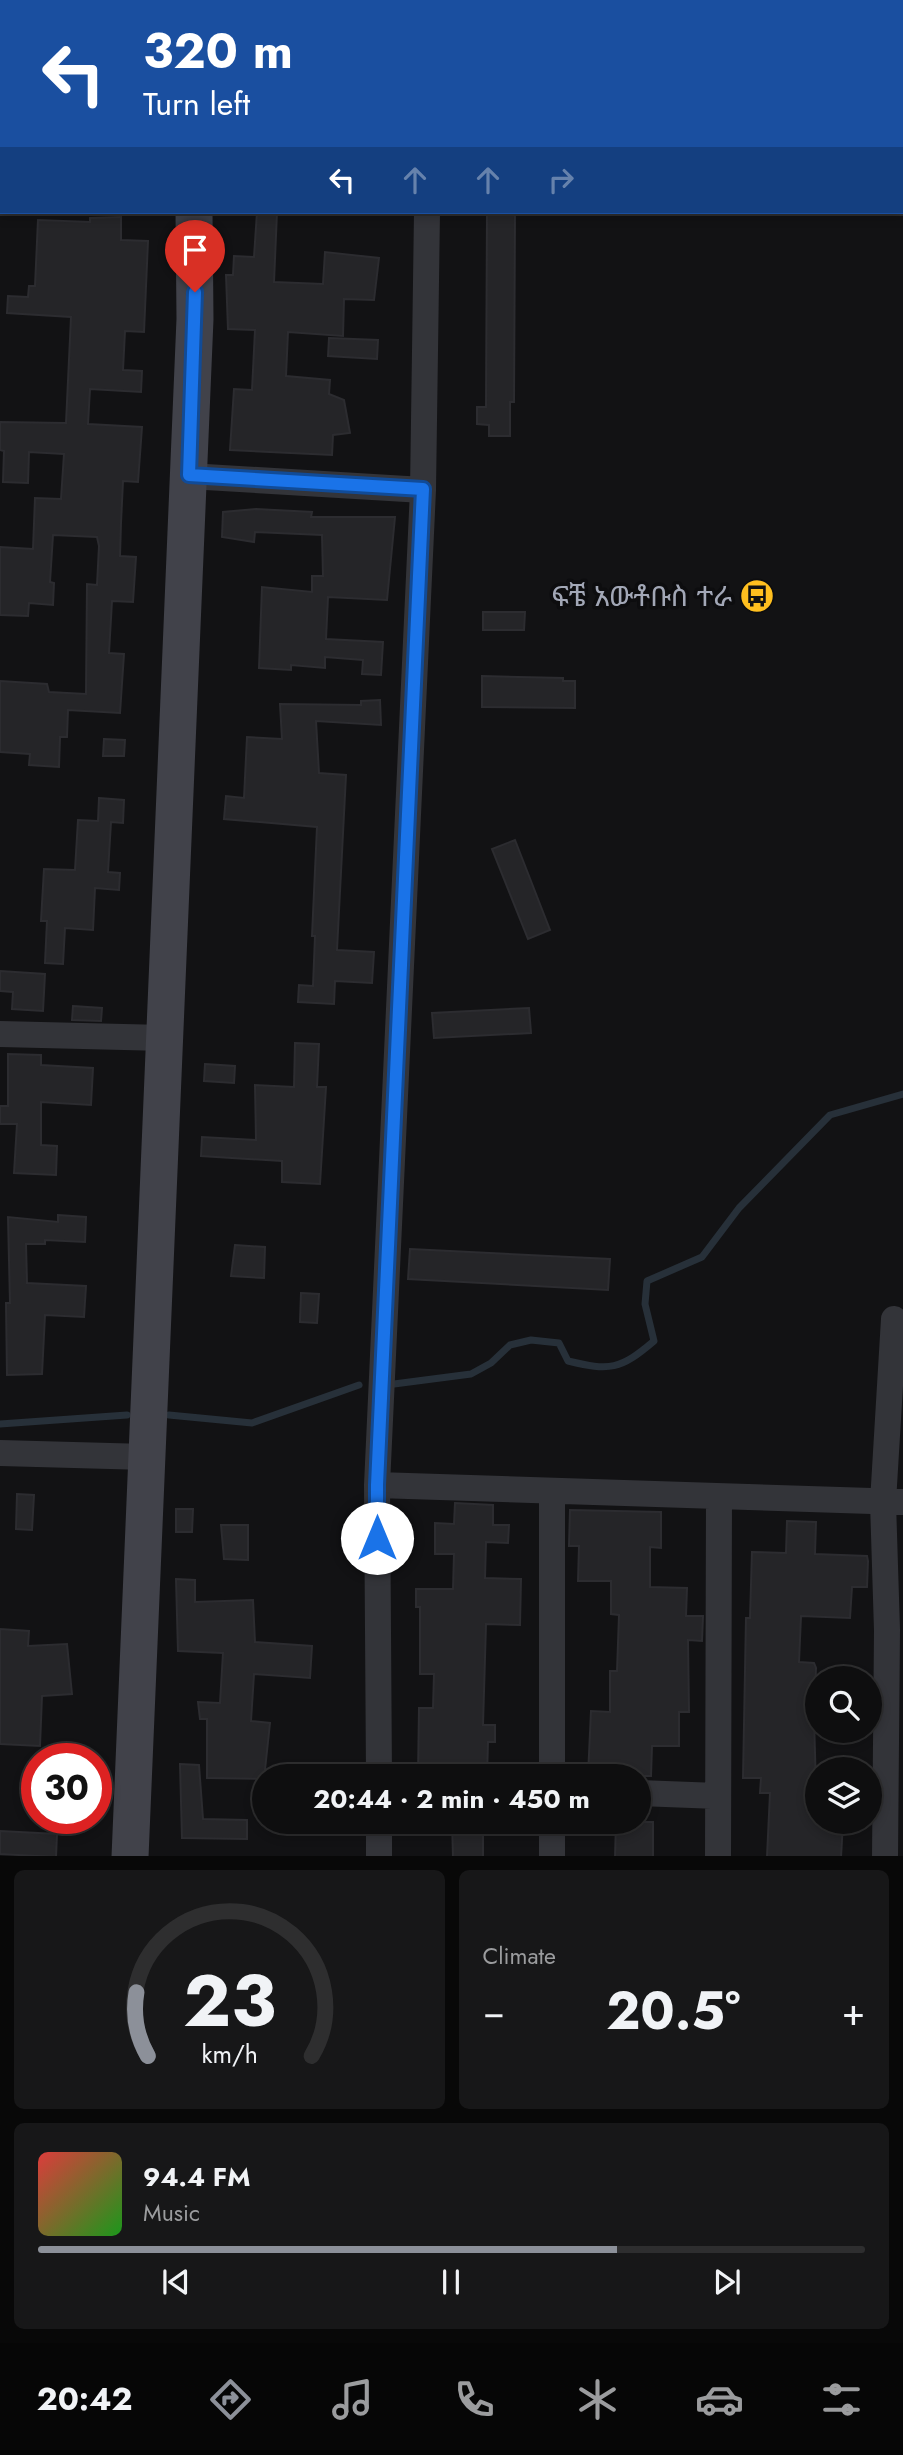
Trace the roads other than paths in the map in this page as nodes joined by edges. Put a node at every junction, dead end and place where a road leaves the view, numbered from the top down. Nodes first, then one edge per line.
1 (194, 214) edge
2 (427, 214) edge
3 (189, 475) junction
4 (423, 489) junction
5 (0, 1034) edge
6 (165, 1038) junction
7 (894, 1319) dead end
8 (0, 1453) edge
9 (147, 1457) junction
10 (377, 1485) junction
11 (552, 1491) junction
12 (719, 1497) junction
13 (893, 1502) edge
14 (895, 1631) edge
15 (895, 1753) edge
16 (379, 1764) edge
17 (552, 1764) edge
18 (651, 1793) edge
19 (718, 1796) junction
20 (379, 1834) edge
21 (552, 1834) edge
22 (130, 1856) edge
23 (379, 1856) edge
24 (551, 1856) edge
25 (718, 1856) edge
26 (885, 1856) edge

1 - 3 street
2 - 4 street
3 - 4 street
3 - 6 street
4 - 10 street
5 - 6 street
6 - 9 street
7 - 13 street
8 - 9 street
9 - 22 street
10 - 11 street
10 - 16 street
11 - 12 street
11 - 17 street
12 - 13 street
12 - 19 street
13 - 14 street
14 - 15 street
15 - 26 street
18 - 19 street
19 - 25 street
20 - 23 street
21 - 24 street

